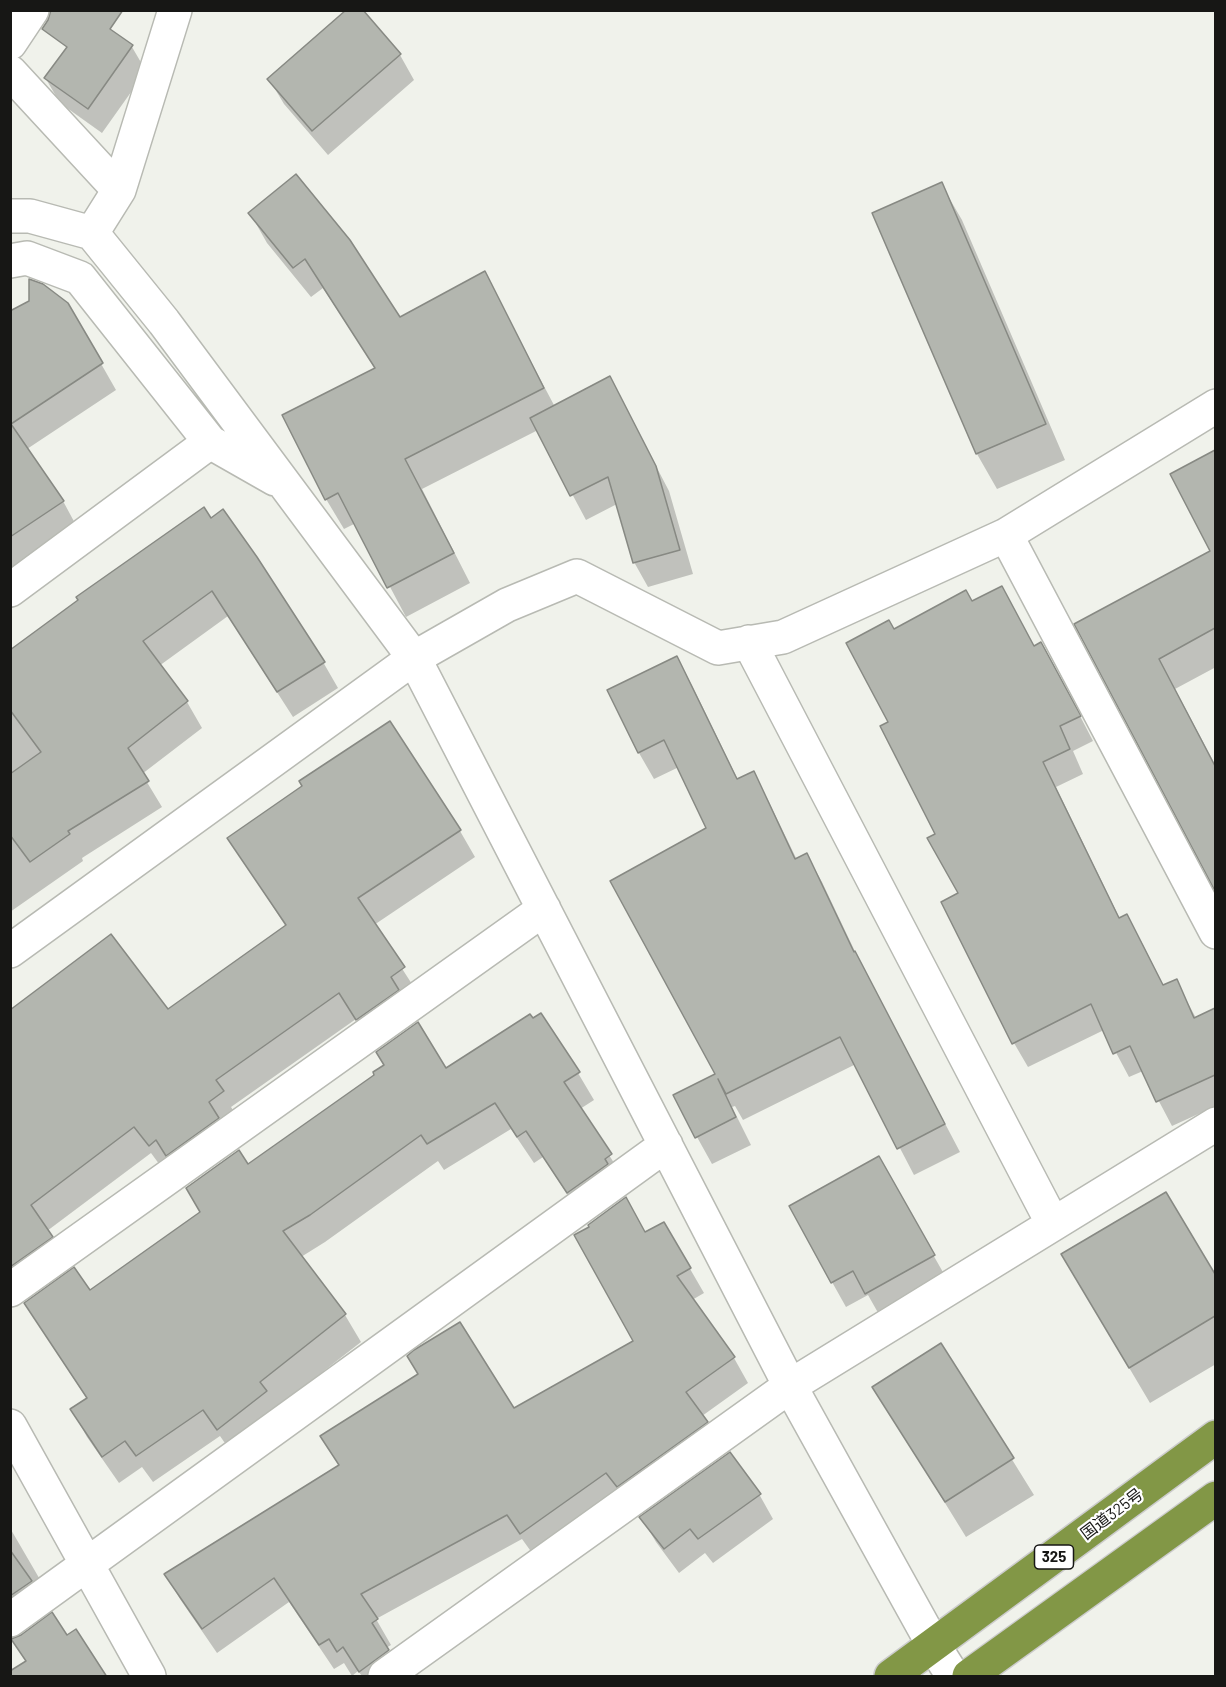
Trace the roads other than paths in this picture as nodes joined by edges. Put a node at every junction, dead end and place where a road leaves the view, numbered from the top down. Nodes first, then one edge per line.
1 (32, 10) edge
2 (175, 10) edge
3 (10, 43) edge
4 (10, 72) edge
5 (119, 190) junction
6 (10, 216) edge
7 (92, 233) junction
8 (10, 261) edge
9 (1215, 406) edge
10 (210, 442) junction
11 (285, 484) junction
12 (1006, 535) junction
13 (10, 590) edge
14 (749, 642) junction
15 (414, 658) junction
16 (544, 909) junction
17 (1215, 932) edge
18 (10, 951) edge
19 (1215, 1124) edge
20 (666, 1145) junction
21 (1053, 1224) junction
22 (10, 1290) edge
23 (790, 1386) junction
24 (10, 1426) edge
25 (1215, 1437) edge
26 (1215, 1498) edge
27 (87, 1565) junction
28 (10, 1620) edge
29 (934, 1646) junction
30 (148, 1677) edge
31 (385, 1677) edge
32 (891, 1677) edge
33 (953, 1677) edge
34 (969, 1677) edge

1 - 3 street
2 - 5 street
4 - 5 street
5 - 7 street
6 - 7 street
7 - 11 street
8 - 10 street
9 - 12 street
10 - 11 street
10 - 13 street
11 - 15 street
12 - 14 street
12 - 17 street
14 - 15 street
14 - 21 street
15 - 16 street
15 - 18 street
16 - 20 street
16 - 22 street
19 - 21 street
20 - 23 street
20 - 27 street
21 - 23 street
23 - 29 street
23 - 31 street
24 - 27 street
25 - 29 highway, 国道325号 / 325
26 - 34 highway
27 - 28 street
27 - 30 street
29 - 32 highway, 国道325号 / 325
29 - 33 street

